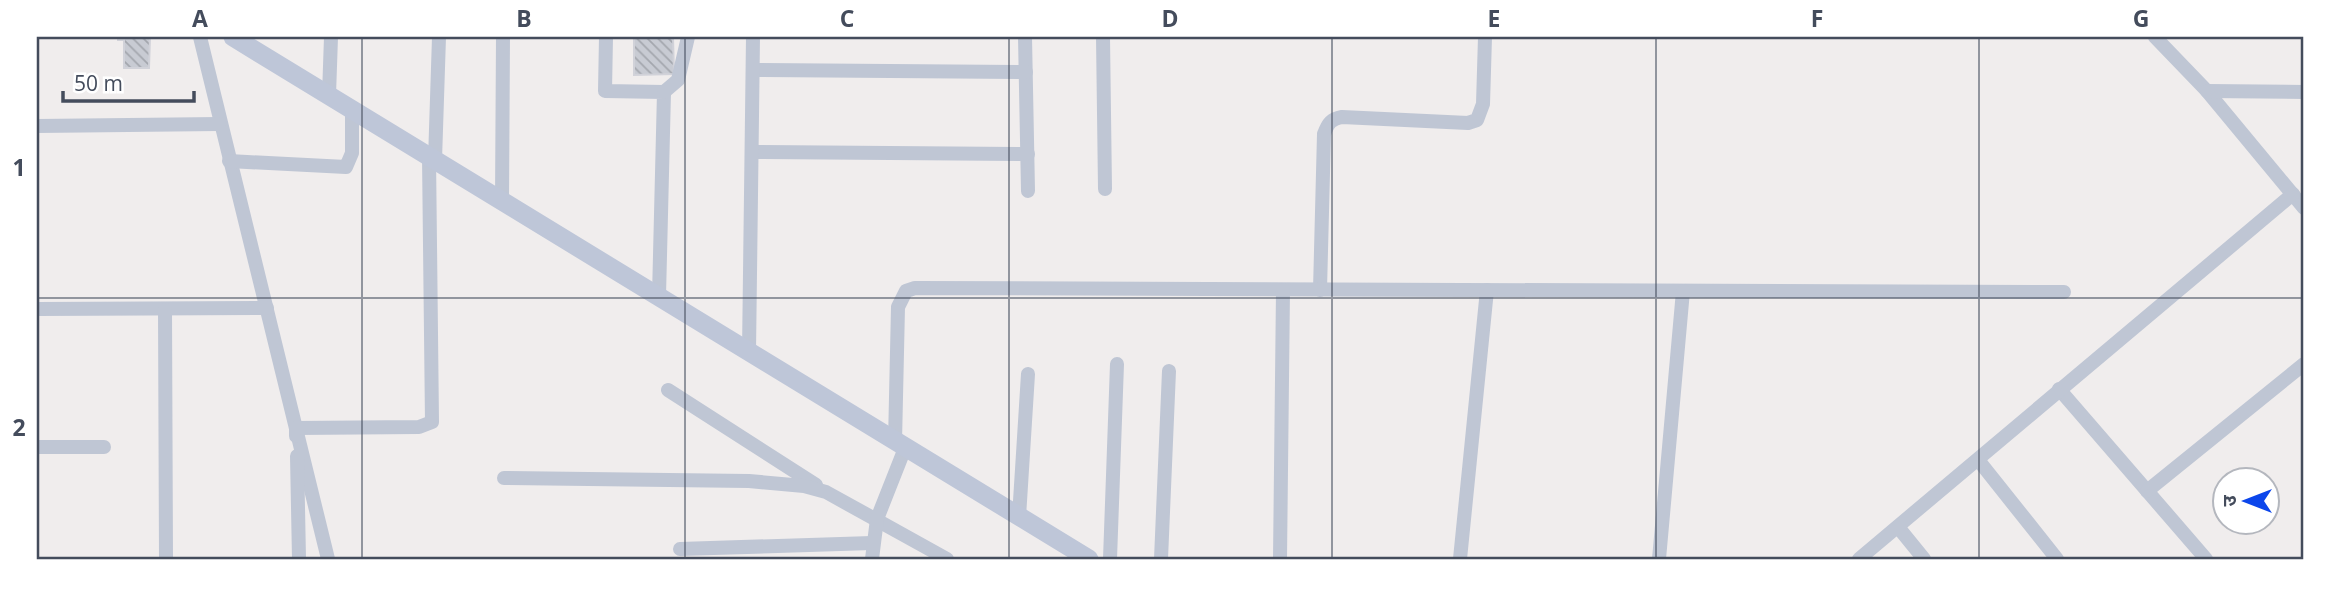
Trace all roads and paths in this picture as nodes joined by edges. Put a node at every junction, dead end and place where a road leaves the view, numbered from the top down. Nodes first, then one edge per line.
1 (200, 37) edge
2 (233, 37) edge
3 (331, 37) edge
4 (439, 37) edge
5 (503, 37) edge
6 (606, 37) edge
7 (688, 37) edge
8 (754, 37) edge
9 (1025, 37) edge
10 (1103, 37) edge
11 (1485, 37) edge
12 (2155, 37) edge
13 (753, 71) junction
14 (1026, 72) junction
15 (2207, 91) junction
16 (664, 92) junction
17 (2304, 92) edge
18 (329, 95) junction
19 (352, 109) junction
20 (219, 124) junction
21 (37, 126) edge
22 (752, 152) junction
23 (1028, 154) junction
24 (432, 158) junction
25 (229, 161) junction
26 (1105, 189) dead end
27 (1028, 191) dead end
28 (2293, 194) junction
29 (502, 200) junction
30 (2304, 208) edge
31 (1283, 290) junction
32 (1320, 290) junction
33 (1487, 290) junction
34 (1683, 291) junction
35 (2064, 292) dead end
36 (659, 296) junction
37 (267, 308) junction
38 (38, 309) dead end
39 (166, 310) junction
40 (749, 352) junction
41 (1117, 364) dead end
42 (2304, 364) edge
43 (1169, 371) dead end
44 (1028, 374) dead end
45 (2059, 389) junction
46 (668, 390) dead end
47 (296, 428) junction
48 (900, 445) junction
49 (37, 447) edge
50 (104, 447) dead end
51 (1979, 461) junction
52 (504, 478) dead end
53 (2147, 491) junction
54 (826, 492) junction
55 (1019, 517) junction
56 (877, 519) junction
57 (1898, 527) junction
58 (872, 543) junction
59 (680, 549) dead end
60 (1070, 553) edge
61 (166, 559) edge
62 (299, 559) edge
63 (328, 559) edge
64 (872, 559) edge
65 (947, 559) edge
66 (1090, 559) edge
67 (1110, 559) edge
68 (1161, 559) edge
69 (1280, 559) edge
70 (1460, 559) edge
71 (1660, 559) edge
72 (1859, 559) edge
73 (1924, 559) edge
74 (2057, 559) edge
75 (2206, 559) edge

1 - 20 street
2 - 18 street
3 - 18 street
4 - 24 street
5 - 29 street
6 - 16 street
7 - 16 street
8 - 13 street
9 - 14 street
10 - 26 street
11 - 32 street
12 - 15 street
13 - 14 street
13 - 22 street
14 - 23 street
15 - 17 street
15 - 28 street
16 - 36 street
18 - 19 street
19 - 24 street
19 - 25 street
20 - 21 street
20 - 25 street
22 - 23 street
22 - 40 street
23 - 27 street
24 - 29 street
24 - 47 street
25 - 37 street
28 - 30 street
28 - 45 street
29 - 36 street
31 - 32 street
31 - 48 street
31 - 69 street
32 - 33 street
33 - 34 street
33 - 70 street
34 - 35 street
34 - 71 street
36 - 40 street
37 - 39 street
37 - 47 street
38 - 39 street
39 - 61 street
40 - 48 street
41 - 67 street
42 - 53 street
43 - 68 street
44 - 55 street
45 - 51 street
45 - 53 street
46 - 54 street
47 - 62 street
47 - 63 street
48 - 55 street
48 - 56 street
49 - 50 street
51 - 57 street
51 - 74 street
52 - 54 street
53 - 75 street
54 - 56 street
55 - 60 street
56 - 58 street
56 - 65 street
57 - 72 street
57 - 73 street
58 - 59 street
58 - 64 street
60 - 66 street

